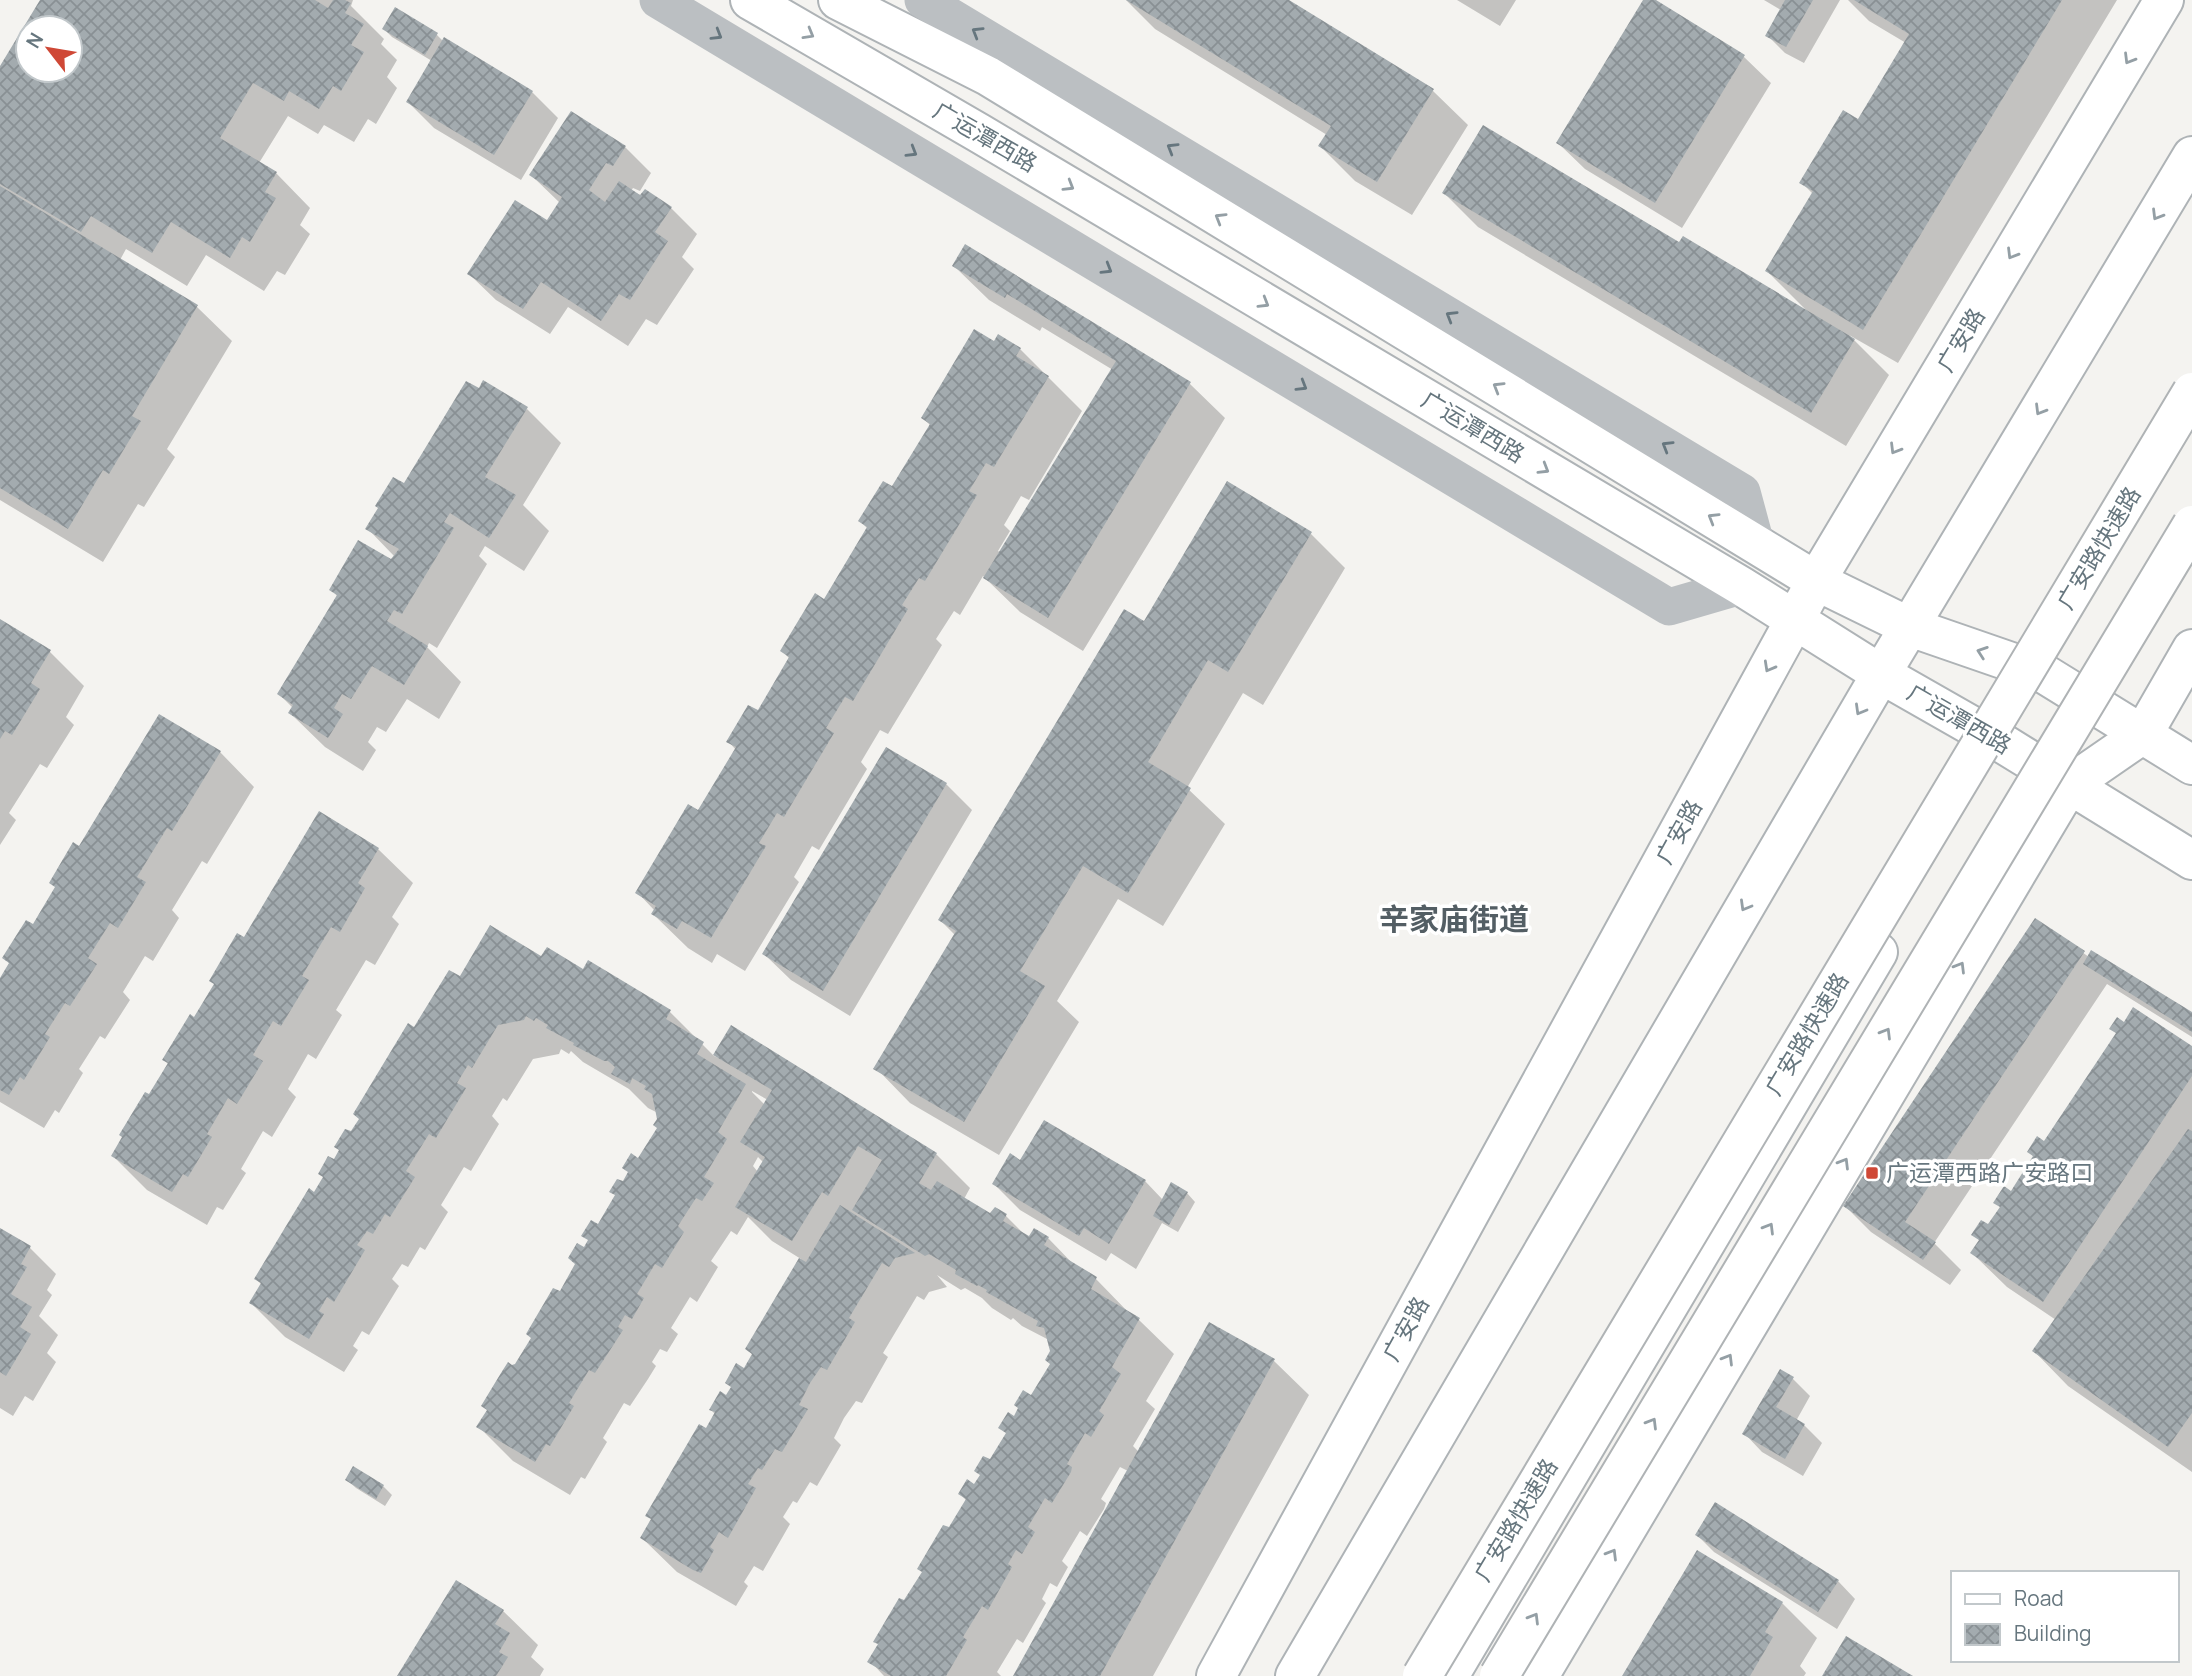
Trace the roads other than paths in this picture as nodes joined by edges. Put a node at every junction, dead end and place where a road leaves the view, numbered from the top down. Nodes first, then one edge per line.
1 (659, 0) edge
2 (750, 0) edge
3 (838, 0) edge
4 (923, 0) edge
5 (2164, 0) edge
6 (2192, 156) edge
7 (2192, 392) edge
8 (2192, 416) edge
9 (2192, 525) edge
10 (1756, 544) junction
11 (1816, 581) junction
12 (1741, 586) junction
13 (1796, 619) junction
14 (1910, 627) junction
15 (2192, 649) edge
16 (2043, 673) junction
17 (1881, 674) junction
18 (2143, 734) junction
19 (2002, 743) junction
20 (2192, 765) edge
21 (2069, 785) junction
22 (2192, 860) edge
23 (1216, 1676) edge
24 (1295, 1676) edge
25 (1422, 1676) edge
26 (1449, 1676) edge
27 (1499, 1676) edge
28 (1539, 1676) edge

1 -> 12 street
2 -> 12 main road, 广运潭西路
10 -> 3 main road, 广运潭西路
10 -> 4 street
5 -> 11 main road, 广安路
6 -> 14 main road
7 - 25 main road, 广安路快速路, bridge
8 - 16 main road
27 -> 9 main road, bridge
10 - 11 main road, 广运潭西路
11 - 13 main road, 广安路
11 - 14 main road, 广运潭西路
12 - 13 main road, 广运潭西路
13 - 17 main road, 广运潭西路
13 -> 23 main road, 广安路
16 -> 14 main road, 广运潭西路
14 - 17 main road
15 - 18 main road
16 - 18 main road, 广运潭西路
16 - 19 main road
17 - 19 main road, 广运潭西路
17 -> 24 main road
18 - 20 main road, 广运潭西路
18 - 21 main road
19 - 21 main road, 广运潭西路
19 - 26 main road
21 - 22 main road, 广运潭西路
28 -> 21 main road

